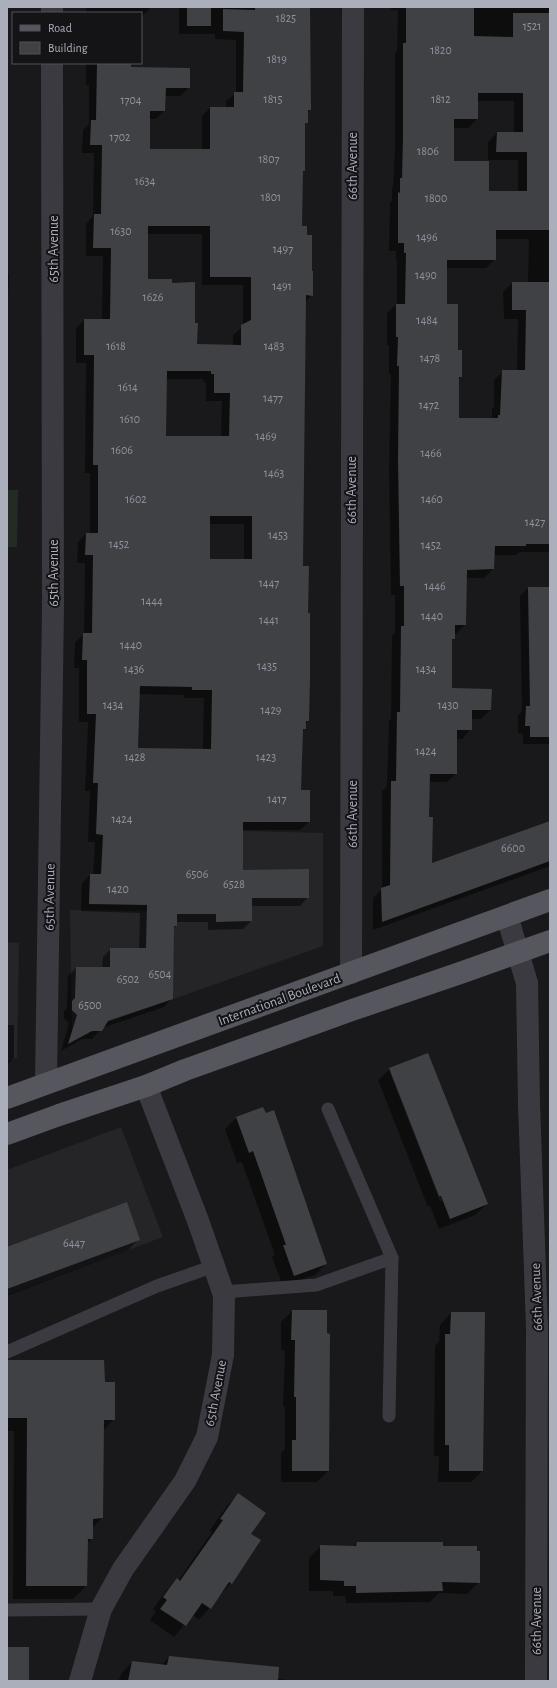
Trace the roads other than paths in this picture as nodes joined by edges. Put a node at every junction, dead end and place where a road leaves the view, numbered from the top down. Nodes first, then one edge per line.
1 (353, 7) edge
2 (52, 64) edge
3 (550, 900) edge
4 (507, 916) junction
5 (550, 941) edge
6 (518, 952) junction
7 (351, 973) junction
8 (46, 1083) junction
9 (146, 1086) junction
10 (7, 1098) edge
11 (328, 1109) dead end
12 (7, 1134) edge
13 (392, 1258) junction
14 (214, 1266) junction
15 (223, 1292) junction
16 (7, 1352) edge
17 (389, 1416) dead end
18 (543, 1441) edge
19 (101, 1609) junction
20 (7, 1610) edge
21 (80, 1681) edge
22 (536, 1681) edge

1 - 7 street, 66th Avenue
2 - 8 street, 65th Avenue
3 - 4 main road, International Boulevard
4 - 6 street, 66th Avenue
4 - 7 main road, International Boulevard
5 - 6 main road
6 - 9 main road
6 - 18 street, 66th Avenue
7 - 8 main road, International Boulevard
8 - 10 main road, International Boulevard
9 - 12 main road
9 - 14 street, 65th Avenue
11 - 13 lane
13 - 15 lane
13 - 17 lane
14 - 15 street, 65th Avenue
14 - 16 lane
15 - 19 street, 65th Avenue
18 - 22 street, 66th Avenue
19 - 20 lane
19 - 21 street, 65th Avenue

